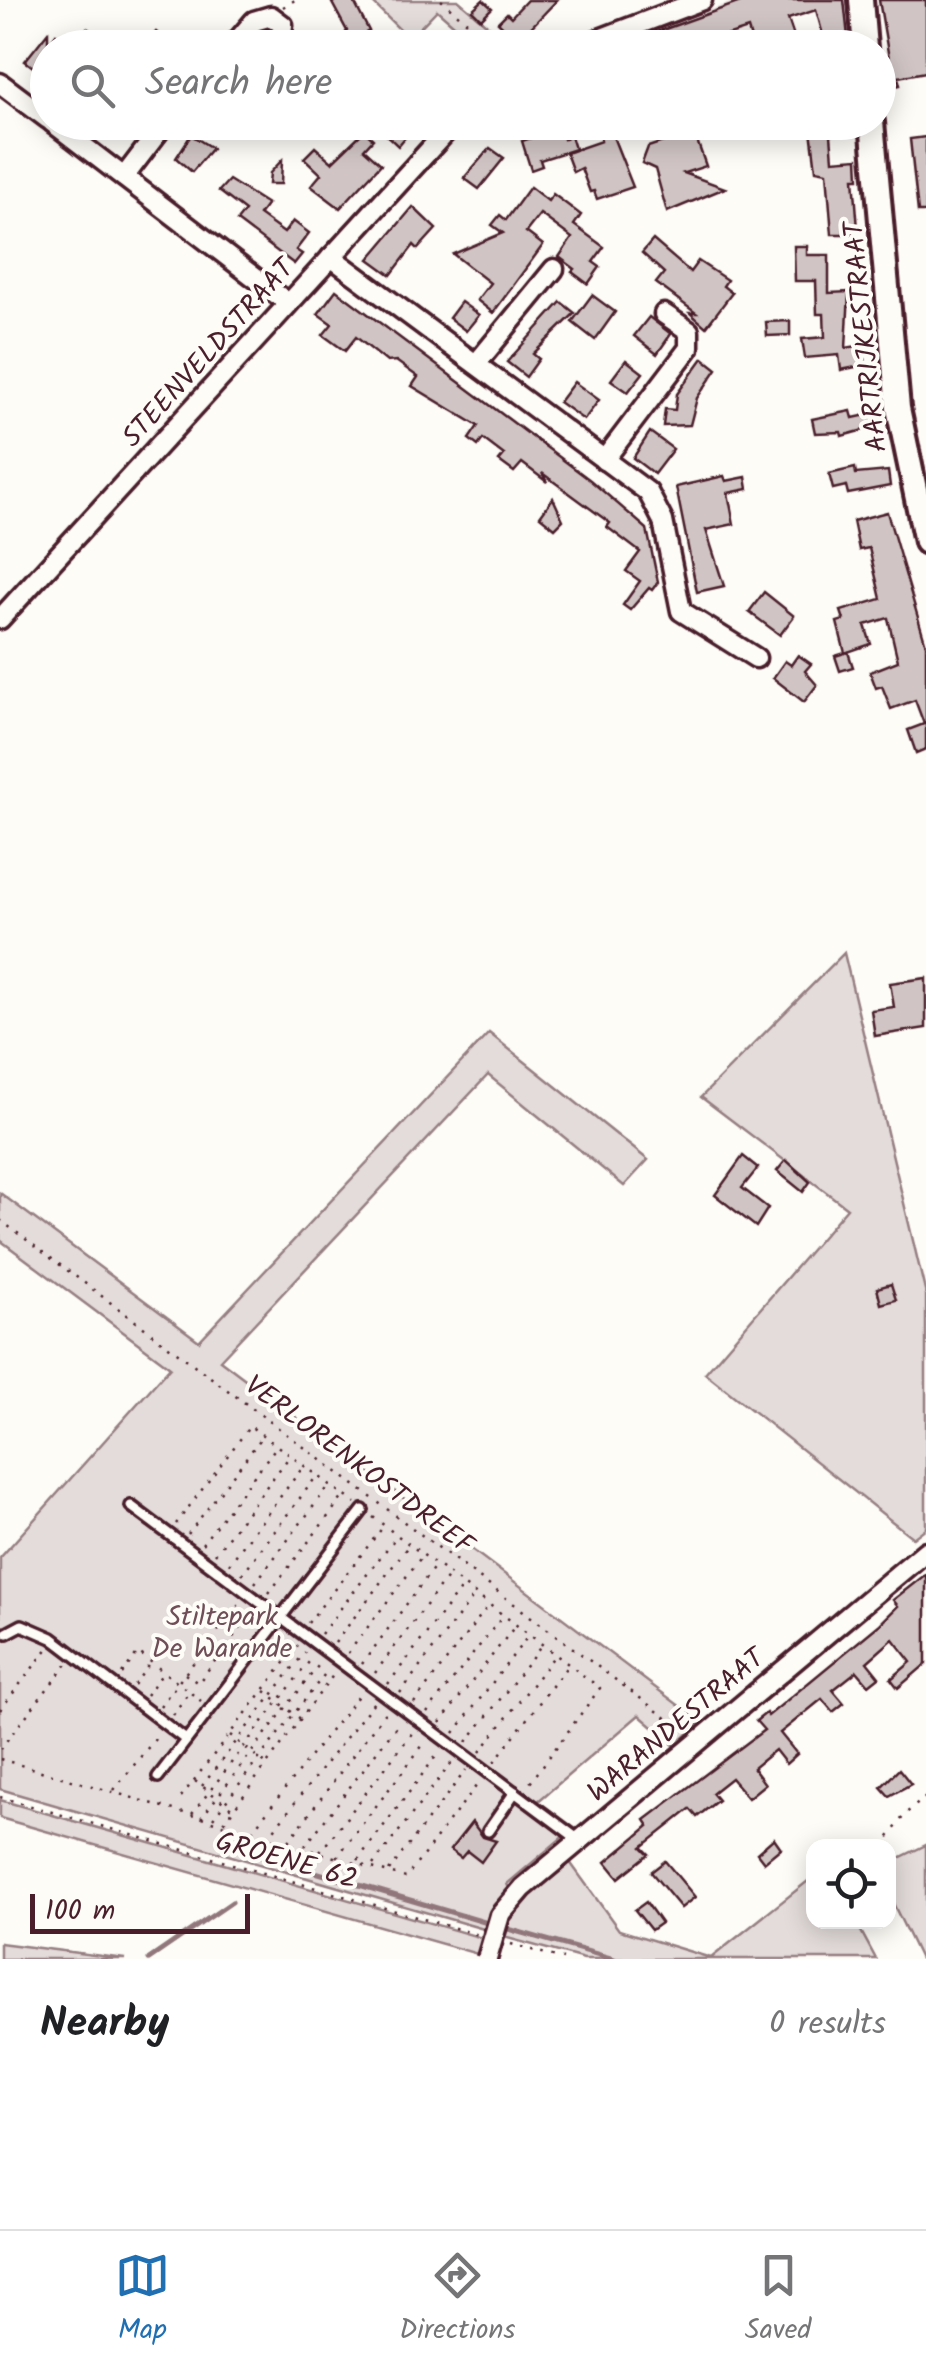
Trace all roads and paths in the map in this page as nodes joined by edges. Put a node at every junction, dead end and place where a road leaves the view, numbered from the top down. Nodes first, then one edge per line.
1 (441, 0) edge
2 (702, 0) edge
3 (861, 0) edge
4 (246, 30) edge
5 (282, 30) edge
6 (477, 30) edge
7 (623, 30) edge
8 (864, 30) edge
9 (0, 83) edge
10 (30, 106) edge
11 (76, 140) edge
12 (152, 140) edge
13 (439, 140) edge
14 (874, 140) edge
15 (124, 176) junction
16 (331, 256) junction
17 (554, 269) dead end
18 (288, 303) junction
19 (664, 314) dead end
20 (476, 364) junction
21 (604, 460) junction
22 (926, 542) edge
23 (0, 619) edge
24 (756, 658) dead end
25 (0, 1220) edge
26 (264, 1436) junction
27 (277, 1446) junction
28 (290, 1456) junction
29 (304, 1466) junction
30 (317, 1476) junction
31 (330, 1485) junction
32 (344, 1496) junction
33 (131, 1506) dead end
34 (363, 1510) junction
35 (384, 1526) junction
36 (169, 1534) junction
37 (396, 1536) junction
38 (182, 1543) junction
39 (409, 1545) junction
40 (926, 1551) edge
41 (195, 1553) junction
42 (422, 1555) junction
43 (208, 1563) junction
44 (436, 1565) junction
45 (221, 1573) junction
46 (449, 1575) junction
47 (235, 1583) junction
48 (463, 1585) junction
49 (248, 1592) junction
50 (475, 1595) junction
51 (261, 1602) junction
52 (489, 1605) junction
53 (280, 1616) junction
54 (503, 1616) junction
55 (301, 1632) junction
56 (7, 1634) dead end
57 (54, 1640) junction
58 (314, 1642) junction
59 (306, 1651) junction
60 (328, 1652) junction
61 (74, 1655) junction
62 (313, 1657) dead end
63 (151, 1662) junction
64 (341, 1662) junction
65 (569, 1664) junction
66 (164, 1672) junction
67 (184, 1672) junction
68 (355, 1672) junction
69 (176, 1682) junction
70 (368, 1682) junction
71 (114, 1685) junction
72 (264, 1690) junction
73 (189, 1692) junction
74 (382, 1692) junction
75 (126, 1695) junction
76 (271, 1696) junction
77 (393, 1701) junction
78 (279, 1702) junction
79 (139, 1704) junction
80 (286, 1707) junction
81 (210, 1708) junction
82 (0, 1710) edge
83 (408, 1712) junction
84 (294, 1714) junction
85 (153, 1716) junction
86 (302, 1720) junction
87 (421, 1722) junction
88 (166, 1725) junction
89 (229, 1734) junction
90 (186, 1740) junction
91 (236, 1740) junction
92 (696, 1740) junction
93 (244, 1746) junction
94 (0, 1749) edge
95 (252, 1752) junction
96 (259, 1758) junction
97 (0, 1759) edge
98 (267, 1765) junction
99 (487, 1771) junction
100 (158, 1777) dead end
101 (194, 1780) junction
102 (202, 1786) junction
103 (112, 1792) junction
104 (210, 1792) junction
105 (518, 1794) junction
106 (0, 1797) edge
107 (181, 1797) dead end
108 (926, 1797) edge
109 (217, 1798) junction
110 (225, 1803) junction
111 (233, 1810) junction
112 (191, 1815) junction
113 (201, 1818) junction
114 (211, 1821) junction
115 (222, 1824) junction
116 (488, 1831) dead end
117 (252, 1832) junction
118 (268, 1837) junction
119 (888, 1839) edge
120 (579, 1840) junction
121 (288, 1843) junction
122 (304, 1848) junction
123 (320, 1852) junction
124 (488, 1937) dead end
125 (506, 1943) dead end
126 (488, 1959) edge
127 (562, 1959) edge

1 - 6 path
2 - 7 street
3 - 8 street
4 - 5 street
9 - 10 street
11 - 15 street
12 - 15 street
13 - 16 street, STEENVELDSTRAAT
14 - 22 street, AARTRIJKESTRAAT
15 - 18 street
16 - 18 street, STEENVELDSTRAAT
16 - 20 street
17 - 20 street
18 - 23 street, STEENVELDSTRAAT
19 - 21 street
20 - 21 street
21 - 24 street
25 - 92 path, VERLORENKOSTDREEF
26 - 27 path
26 - 36 path
26 - 38 path
27 - 28 path
27 - 41 path
28 - 29 path
28 - 43 path
29 - 30 path
29 - 45 path
30 - 31 path
30 - 47 path
31 - 32 path
31 - 49 path
32 - 34 path
32 - 51 path
33 - 36 lane
34 - 35 path
34 - 53 lane
35 - 37 path
35 - 55 path
36 - 38 lane
37 - 39 path
37 - 58 path
38 - 41 lane
39 - 42 path
39 - 60 path
40 - 92 street, WARANDESTRAAT
41 - 43 lane
42 - 44 path
42 - 64 path
43 - 45 lane
44 - 46 path
44 - 68 path
45 - 47 lane
46 - 48 path
46 - 70 path
47 - 49 lane
48 - 50 path
48 - 74 path
49 - 51 lane
49 - 67 path
50 - 52 path
50 - 77 path
51 - 53 lane
51 - 67 path
52 - 54 path
52 - 83 path
53 - 55 lane
53 - 81 lane
54 - 65 path
54 - 87 path
55 - 58 lane
56 - 57 lane
57 - 61 lane
57 - 82 path
58 - 59 path
58 - 60 lane
59 - 72 path
59 - 76 path
60 - 64 lane
60 - 80 path
61 - 71 lane
61 - 94 path
62 - 78 path
63 - 66 path
63 - 71 path
63 - 75 path
64 - 68 lane
65 - 99 path
65 - 105 path
66 - 69 path
66 - 79 path
67 - 69 path
68 - 70 lane
69 - 73 path
69 - 85 path
70 - 74 lane
70 - 117 path
71 - 75 lane
72 - 76 path
72 - 89 path
73 - 81 path
73 - 88 path
74 - 77 lane
74 - 118 path
75 - 79 lane
76 - 78 path
76 - 91 path
77 - 83 lane
77 - 121 path
78 - 80 path
78 - 93 path
79 - 85 lane
80 - 84 path
80 - 95 path
81 - 90 lane
83 - 87 lane
83 - 122 path
84 - 86 path
84 - 86 path
84 - 96 path
85 - 88 lane
86 - 98 path
87 - 99 lane
87 - 123 path
88 - 90 lane
88 - 103 path
89 - 91 path
89 - 101 path
90 - 100 lane
91 - 93 path
91 - 102 path
92 - 120 street, WARANDESTRAAT
93 - 95 path
93 - 104 path
95 - 96 path
95 - 109 path
96 - 98 path
96 - 110 path
97 - 103 path
98 - 111 path
99 - 105 lane
99 - 123 path
101 - 102 path
101 - 107 path
102 - 104 path
103 - 112 path
104 - 109 path
104 - 112 path
105 - 116 lane
105 - 120 lane
106 - 124 path, GROENE 62
108 - 119 path
109 - 110 path
109 - 113 path
110 - 111 path
110 - 114 path
111 - 115 path
112 - 113 path
113 - 114 path
114 - 115 path
115 - 117 path
117 - 118 path
118 - 121 path
120 - 126 street, WARANDESTRAAT, bridge
121 - 122 path
122 - 123 path
125 - 127 path

